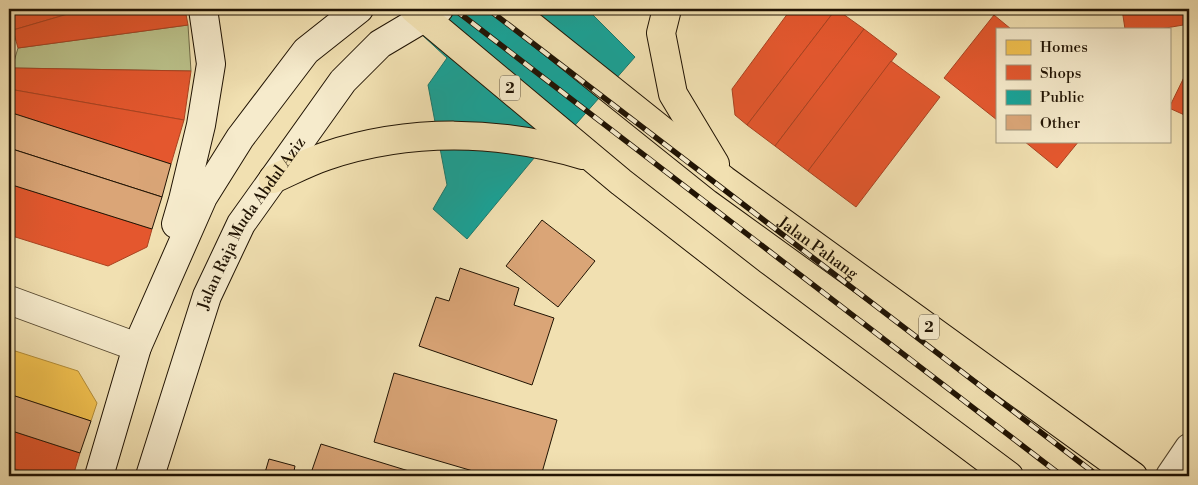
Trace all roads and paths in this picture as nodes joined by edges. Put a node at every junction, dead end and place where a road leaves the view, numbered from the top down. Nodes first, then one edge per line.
1 (203, 9) edge
2 (359, 9) edge
3 (510, 9) edge
4 (667, 9) edge
5 (426, 12) edge
6 (594, 159) junction
7 (273, 178) junction
8 (724, 180) junction
9 (9, 300) edge
10 (137, 347) junction
11 (1189, 448) edge
12 (99, 476) edge
13 (150, 476) edge
14 (1010, 476) edge
15 (1133, 476) edge
16 (1170, 476) edge

1 - 10 main road
2 - 10 main road
3 - 8 main road, Jalan Pahang / 2
4 - 8 main road
5 - 6 main road, 2
5 - 7 main road, Jalan Raja Muda Abdul Aziz
6 - 7 main road
6 - 14 main road, 2
7 - 13 main road, Jalan Raja Muda Abdul Aziz
8 - 15 main road, Jalan Pahang / 2
9 - 10 main road
10 - 12 main road
11 - 16 main road

